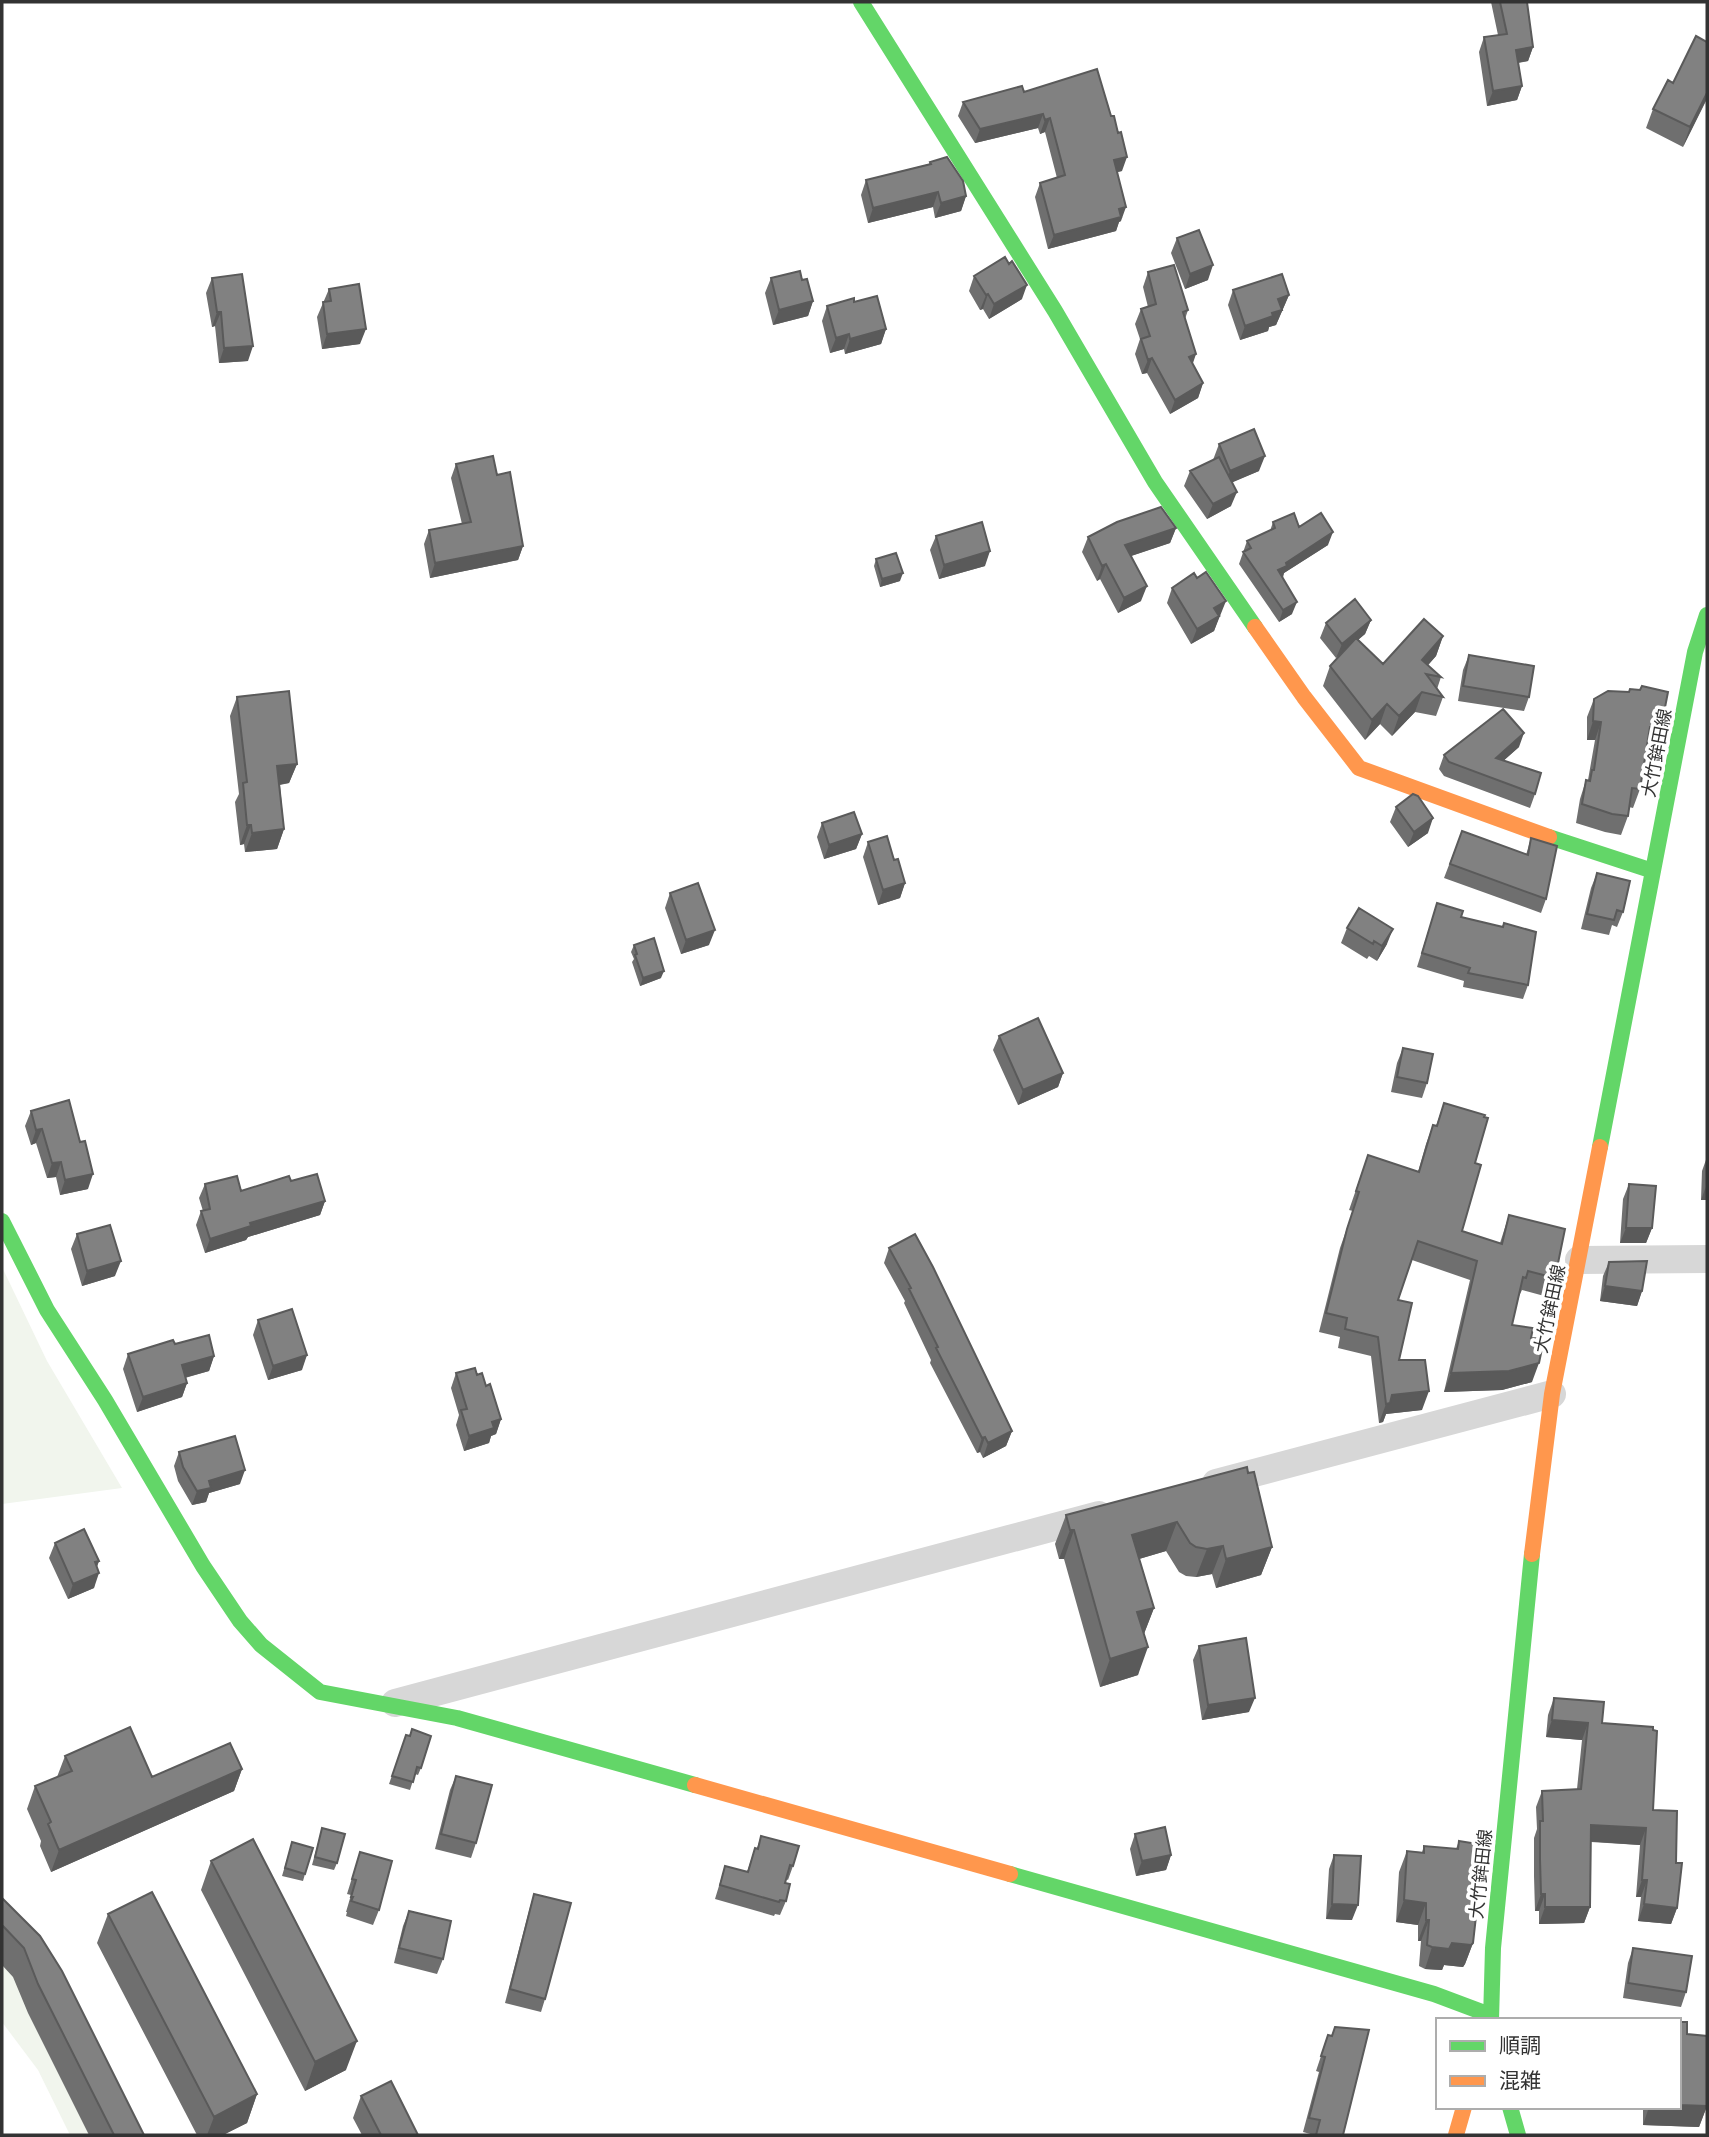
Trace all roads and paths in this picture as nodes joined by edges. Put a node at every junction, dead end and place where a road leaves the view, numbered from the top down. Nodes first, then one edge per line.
1 (861, 2) edge
2 (1707, 615) edge
3 (1653, 871) junction
4 (2, 1221) edge
5 (1707, 1259) edge
6 (1579, 1260) junction
7 (1552, 1394) junction
8 (1188, 1491) edge
9 (1120, 1509) edge
10 (388, 1705) junction
11 (1490, 2018) edge
12 (1463, 2109) edge
13 (1511, 2109) edge
14 (1456, 2135) edge
15 (1518, 2135) edge

1 - 3 street
2 - 3 street, 大竹鉾田線
3 - 6 street, 大竹鉾田線
4 - 10 street
5 - 6 street
6 - 7 street, 大竹鉾田線
7 - 8 street
7 - 11 street, 大竹鉾田線
9 - 10 street
10 - 11 street
12 - 14 street
13 - 15 street

